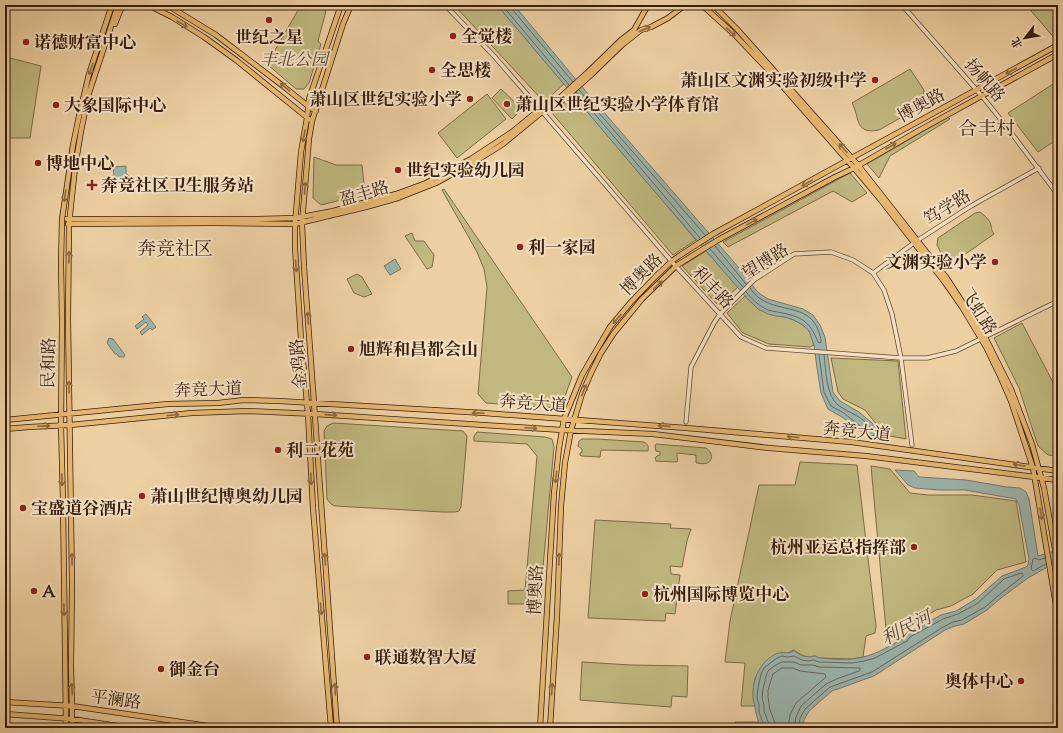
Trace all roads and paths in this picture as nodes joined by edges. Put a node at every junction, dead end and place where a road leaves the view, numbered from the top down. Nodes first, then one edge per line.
1 (110, 5) edge
2 (118, 5) edge
3 (127, 5) edge
4 (148, 5) edge
5 (167, 5) edge
6 (341, 5) edge
7 (351, 5) edge
8 (445, 5) edge
9 (648, 5) edge
10 (685, 5) edge
11 (702, 5) edge
12 (712, 5) edge
13 (902, 5) edge
14 (1058, 45) edge
15 (103, 49) junction
16 (1058, 54) edge
17 (976, 90) junction
18 (981, 95) junction
19 (308, 106) junction
20 (541, 110) junction
21 (316, 111) junction
22 (307, 118) junction
23 (312, 121) junction
24 (852, 158) junction
25 (848, 161) junction
26 (858, 165) junction
27 (854, 168) junction
28 (1039, 168) junction
29 (1058, 195) edge
30 (303, 217) junction
31 (296, 218) junction
32 (70, 219) junction
33 (62, 222) junction
34 (302, 223) junction
35 (69, 224) junction
36 (295, 224) junction
37 (916, 242) junction
38 (672, 261) junction
39 (676, 266) junction
40 (873, 273) junction
41 (1058, 301) edge
42 (720, 314) junction
43 (983, 338) junction
44 (901, 358) junction
45 (307, 403) junction
46 (314, 403) junction
47 (61, 414) junction
48 (69, 414) junction
49 (308, 414) junction
50 (315, 414) junction
51 (564, 419) junction
52 (574, 419) junction
53 (5, 420) edge
54 (686, 422) dead end
55 (61, 425) junction
56 (70, 425) junction
57 (5, 429) edge
58 (562, 430) junction
59 (571, 430) junction
60 (912, 445) dead end
61 (1033, 468) junction
62 (1039, 469) junction
63 (1058, 471) edge
64 (1035, 477) junction
65 (1042, 478) junction
66 (1058, 480) edge
67 (1058, 566) edge
68 (1058, 617) edge
69 (5, 702) edge
70 (66, 706) junction
71 (72, 706) junction
72 (5, 714) edge
73 (66, 719) junction
74 (72, 719) junction
75 (66, 728) edge
76 (72, 728) edge
77 (131, 728) edge
78 (222, 728) edge
79 (331, 728) edge
80 (337, 728) edge
81 (540, 728) edge
82 (550, 728) edge

1 -> 33 main road, 民和路
2 - 15 main road, 民和路
3 - 15 main road
4 -> 22 main road
19 -> 5 main road
6 - 19 main road, 金鸡路
7 - 21 main road, 金鸡路
8 - 20 street, 利丰路
9 - 20 main road, 盈丰路
20 -> 10 main road, 盈丰路
11 -> 25 main road, 飞虹路
24 -> 12 main road, 飞虹路
13 - 17 street, 扬帆路
14 -> 17 main road, 博奥路
15 - 32 main road, 民和路
16 - 18 main road, 博奥路
17 - 18 street, 扬帆路
17 - 24 main road, 博奥路
26 -> 18 main road, 博奥路
18 - 28 street, 扬帆路
19 - 21 main road
19 - 22 main road, 金鸡路
20 - 30 main road, 盈丰路
20 - 34 main road, 盈丰路
20 - 38 street, 利丰路
21 - 23 main road, 金鸡路
22 - 23 main road
22 -> 31 main road, 金鸡路
30 -> 23 main road, 金鸡路
24 - 25 main road, 博奥路
24 - 26 main road, 飞虹路
25 - 27 main road, 飞虹路
25 -> 38 main road, 博奥路
26 - 27 main road, 博奥路
26 - 37 main road, 飞虹路
27 - 37 main road, 飞虹路
39 -> 27 main road, 博奥路
28 - 29 street, 扬帆路
28 - 37 street, 笃学路
30 - 31 main road, 盈丰路
30 - 34 main road, 金鸡路
31 - 32 main road, 盈丰路
31 - 36 main road, 金鸡路
32 - 33 main road, 盈丰路
32 - 35 main road, 民和路
33 - 35 main road, 盈丰路
33 - 47 main road, 民和路
34 - 36 main road, 盈丰路
46 -> 34 main road, 金鸡路
35 - 36 main road, 盈丰路
48 -> 35 main road, 民和路
36 -> 45 main road, 金鸡路
37 - 40 street, 笃学路
37 - 43 main road, 飞虹路
38 - 39 street, 利丰路
38 -> 51 main road, 博奥路
39 - 42 street, 利丰路
52 -> 39 main road, 博奥路
40 - 42 street, 望博路
40 - 44 street
41 - 43 street, 利丰路
42 - 44 street, 利丰路
42 - 54 street, 望博路
43 - 44 street, 利丰路
43 - 61 main road, 飞虹路
43 - 62 main road, 飞虹路
44 - 60 street
45 - 46 main road, 奔竞大道
45 - 48 main road, 奔竞大道
45 - 49 main road, 金鸡路
46 - 50 main road, 金鸡路
51 -> 46 main road, 奔竞大道
47 - 48 main road, 奔竞大道
47 - 53 main road, 奔竞大道
47 - 55 main road, 民和路
48 - 56 main road, 民和路
49 - 50 main road, 奔竞大道
56 -> 49 main road, 奔竞大道
49 -> 79 main road, 金鸡路
50 -> 58 main road, 奔竞大道
80 -> 50 main road, 金鸡路
51 - 52 main road, 奔竞大道
51 - 58 main road, 博奥路
52 - 59 main road, 博奥路
61 -> 52 main road, 奔竞大道
55 - 56 main road, 奔竞大道
57 -> 55 main road, 奔竞大道
55 -> 70 main road, 民和路
71 -> 56 main road, 民和路
58 - 59 main road, 奔竞大道
58 -> 81 main road, 博奥路
59 - 64 main road, 奔竞大道
82 -> 59 main road, 博奥路
61 - 62 main road, 奔竞大道
61 - 64 main road, 飞虹路
62 - 63 main road, 奔竞大道
62 - 65 main road, 飞虹路
64 - 65 main road, 奔竞大道
64 -> 68 main road, 飞虹路
65 - 66 main road, 奔竞大道
65 - 67 main road, 飞虹路
69 - 70 main road, 平澜路
70 - 71 main road, 平澜路
70 - 73 main road, 民和路
71 - 74 main road, 民和路
71 - 78 main road, 平澜路
72 - 73 main road, 平澜路
73 - 74 main road, 平澜路
73 - 75 main road, 民和路
74 - 76 main road, 民和路
74 - 77 main road, 平澜路

